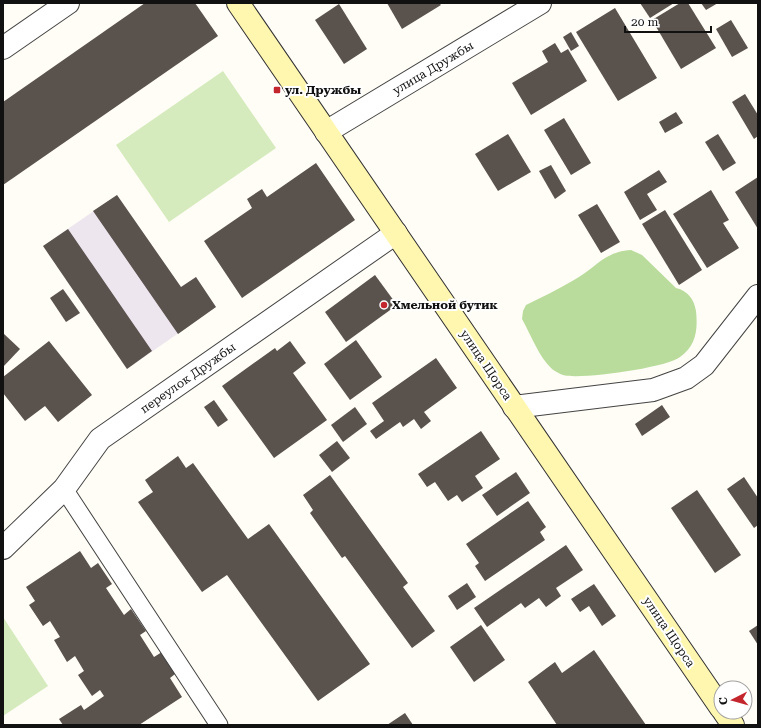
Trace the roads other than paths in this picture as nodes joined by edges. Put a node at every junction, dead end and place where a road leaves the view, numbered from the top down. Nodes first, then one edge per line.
1 (68, 3) edge
2 (238, 3) edge
3 (540, 3) edge
4 (3, 48) edge
5 (326, 132) junction
6 (396, 233) junction
7 (758, 296) edge
8 (514, 406) junction
9 (64, 489) junction
10 (3, 548) edge
11 (713, 696) edge
12 (219, 725) edge

1 - 4 street
2 - 5 street, улица Щорса
3 - 5 street, улица Дружбы
5 - 6 street, улица Щорса
6 - 8 street, улица Щорса
6 - 9 street, переулок Дружбы
7 - 8 street
8 - 11 street, улица Щорса
9 - 10 street, переулок Дружбы
9 - 12 lane

